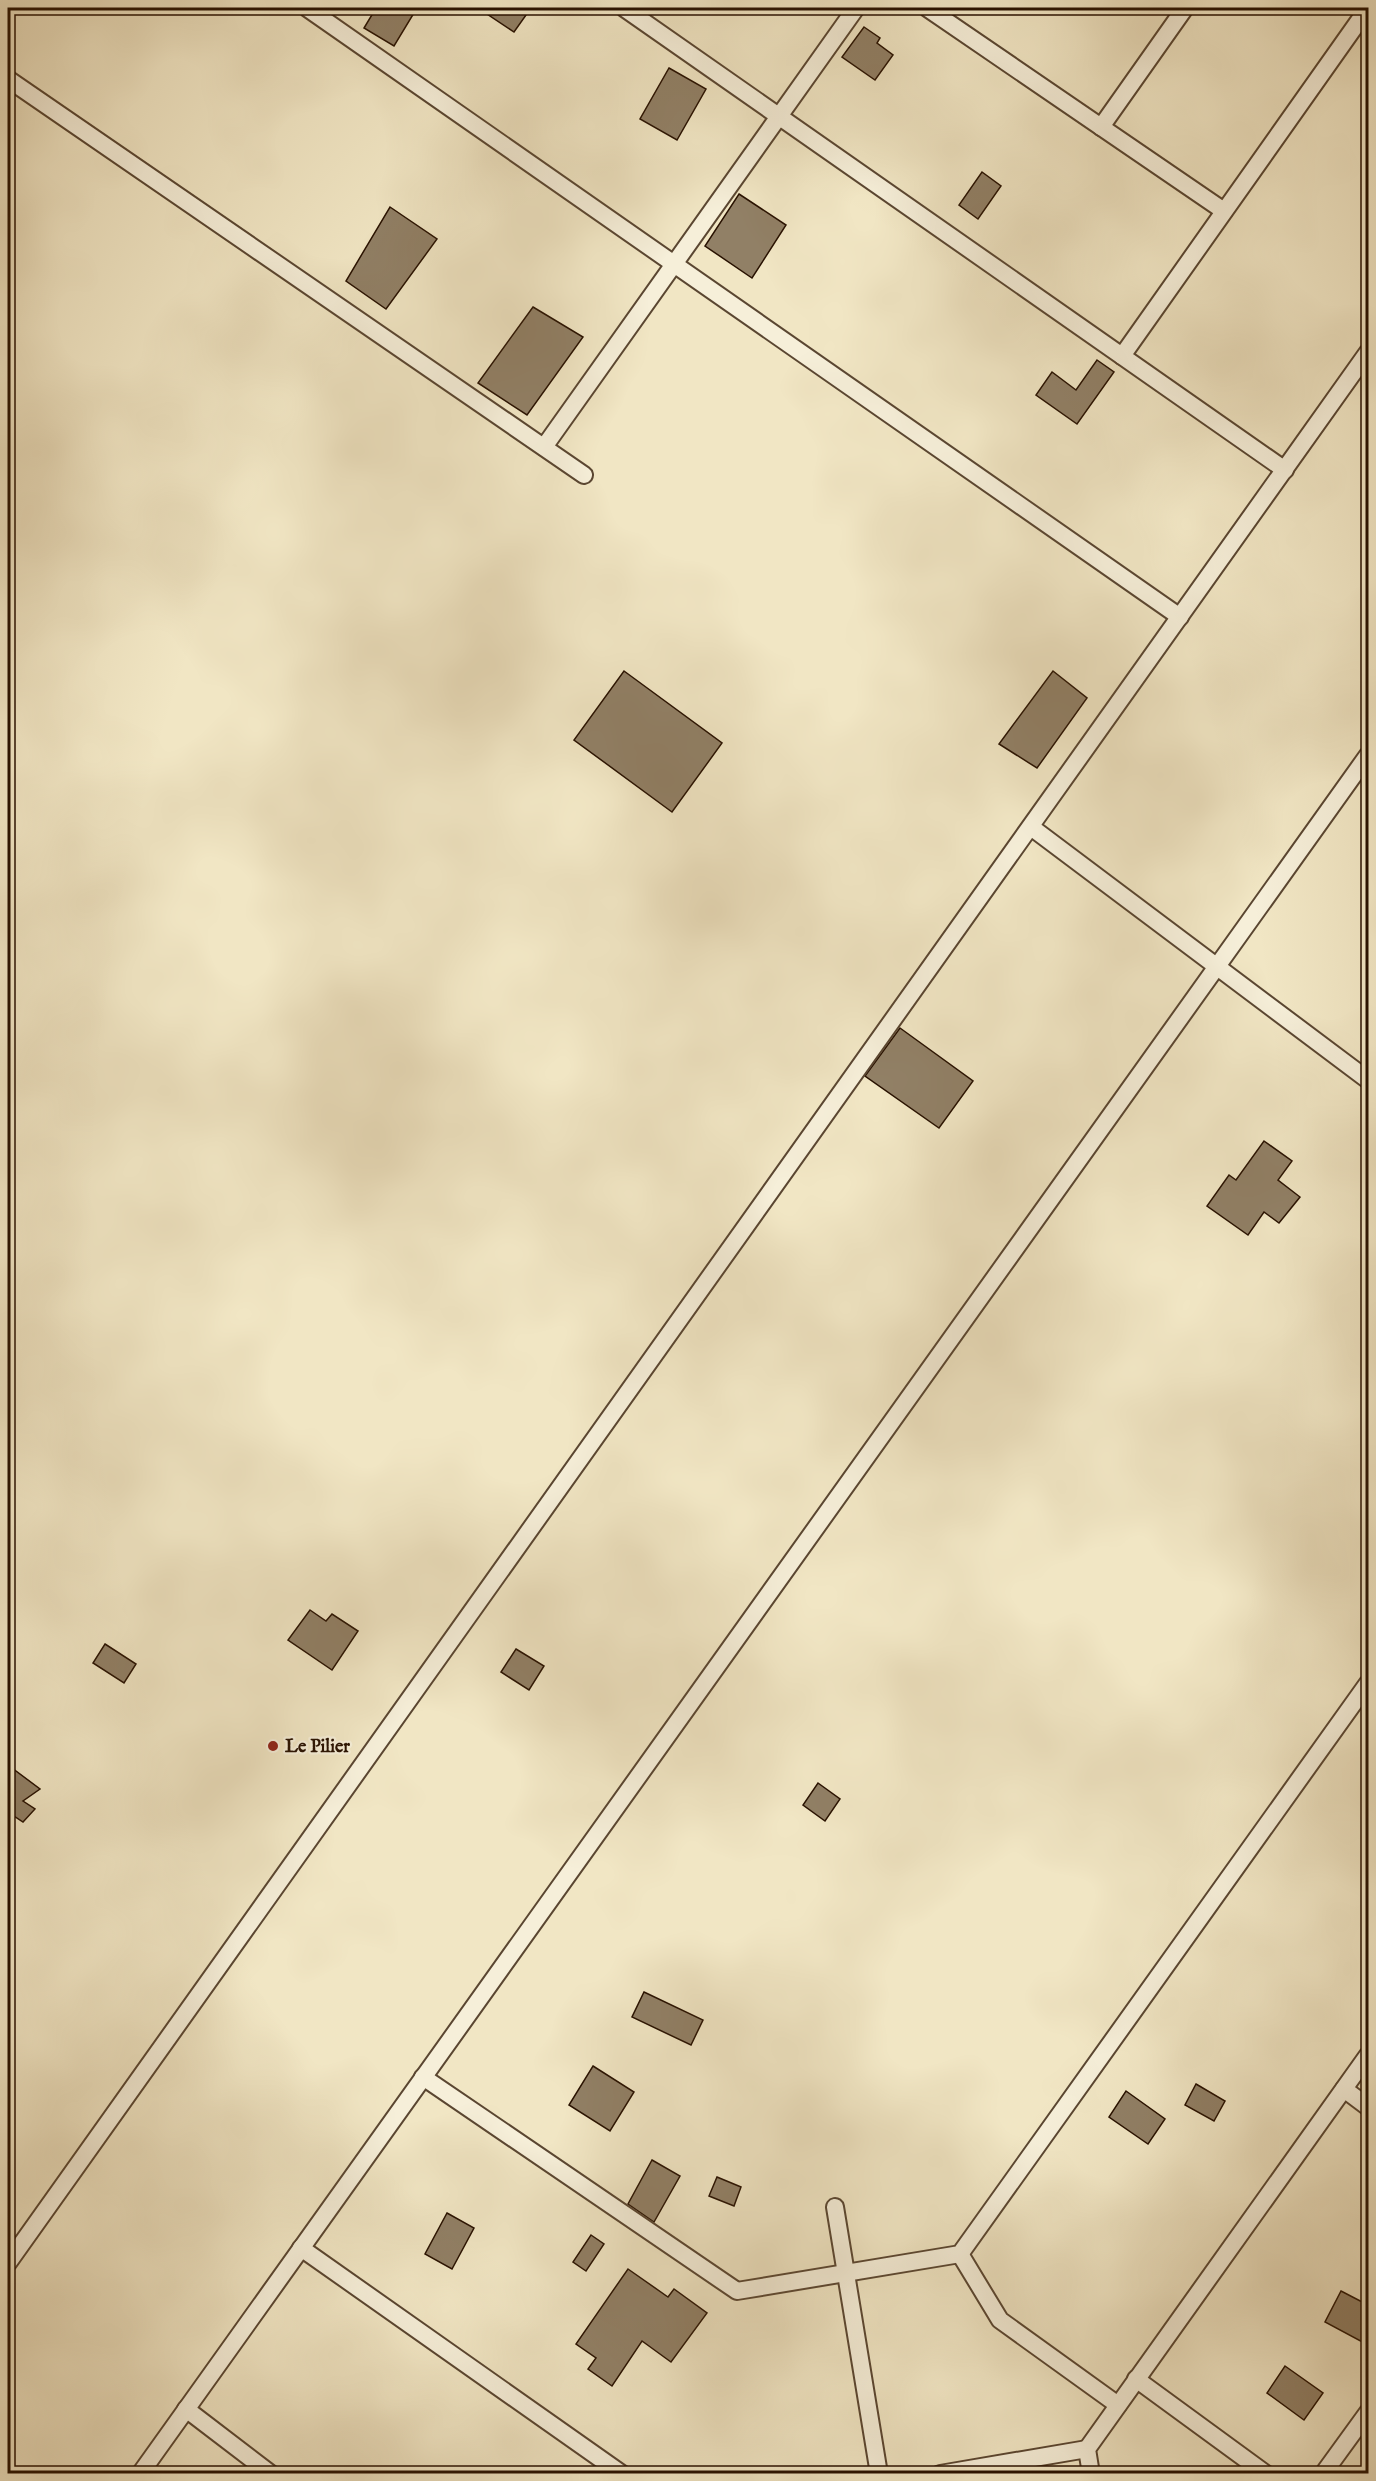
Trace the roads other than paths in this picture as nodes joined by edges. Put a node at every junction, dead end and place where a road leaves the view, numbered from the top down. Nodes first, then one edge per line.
1 (307, 8) edge
2 (624, 8) edge
3 (856, 8) edge
4 (927, 8) edge
5 (1185, 8) edge
6 (1368, 8) edge
7 (8, 79) edge
8 (779, 116) junction
9 (1101, 127) junction
10 (1224, 211) junction
11 (674, 264) junction
12 (1368, 352) edge
13 (1122, 356) junction
14 (544, 447) junction
15 (1285, 470) junction
16 (584, 475) dead end
17 (1180, 617) junction
18 (1368, 755) edge
19 (1030, 827) junction
20 (1217, 967) junction
21 (1368, 1080) edge
22 (1368, 1683) edge
23 (1368, 2055) edge
24 (423, 2077) junction
25 (1344, 2089) junction
26 (1368, 2107) edge
27 (835, 2207) dead end
28 (301, 2248) junction
29 (960, 2254) junction
30 (8, 2263) edge
31 (846, 2273) junction
32 (1136, 2379) junction
33 (1118, 2405) junction
34 (186, 2409) junction
35 (1368, 2412) edge
36 (1087, 2449) junction
37 (140, 2474) edge
38 (271, 2474) edge
39 (622, 2474) edge
40 (879, 2474) edge
41 (939, 2474) edge
42 (1091, 2474) edge
43 (1266, 2474) edge
44 (1323, 2474) edge

1 - 11 street
2 - 8 street
3 - 8 street
4 - 9 street
5 - 9 street
6 - 10 street
7 - 14 street
8 - 11 street
8 - 13 street
9 - 10 street
10 - 13 street
11 - 14 street
11 - 17 street
12 - 15 street
13 - 15 street
14 - 16 street
15 - 17 street
17 - 19 street
18 - 20 street
19 - 20 street
19 - 30 street
20 - 21 street
20 - 24 street
22 - 29 street
23 - 25 street
24 - 28 street
24 - 31 street
25 - 26 street
25 - 32 street
27 - 31 street
28 - 34 street
28 - 39 street
29 - 31 street
29 - 33 street
31 - 40 street
32 - 33 street
32 - 43 street
33 - 36 street
34 - 37 street
34 - 38 street
35 - 44 street
36 - 41 street
36 - 42 street

